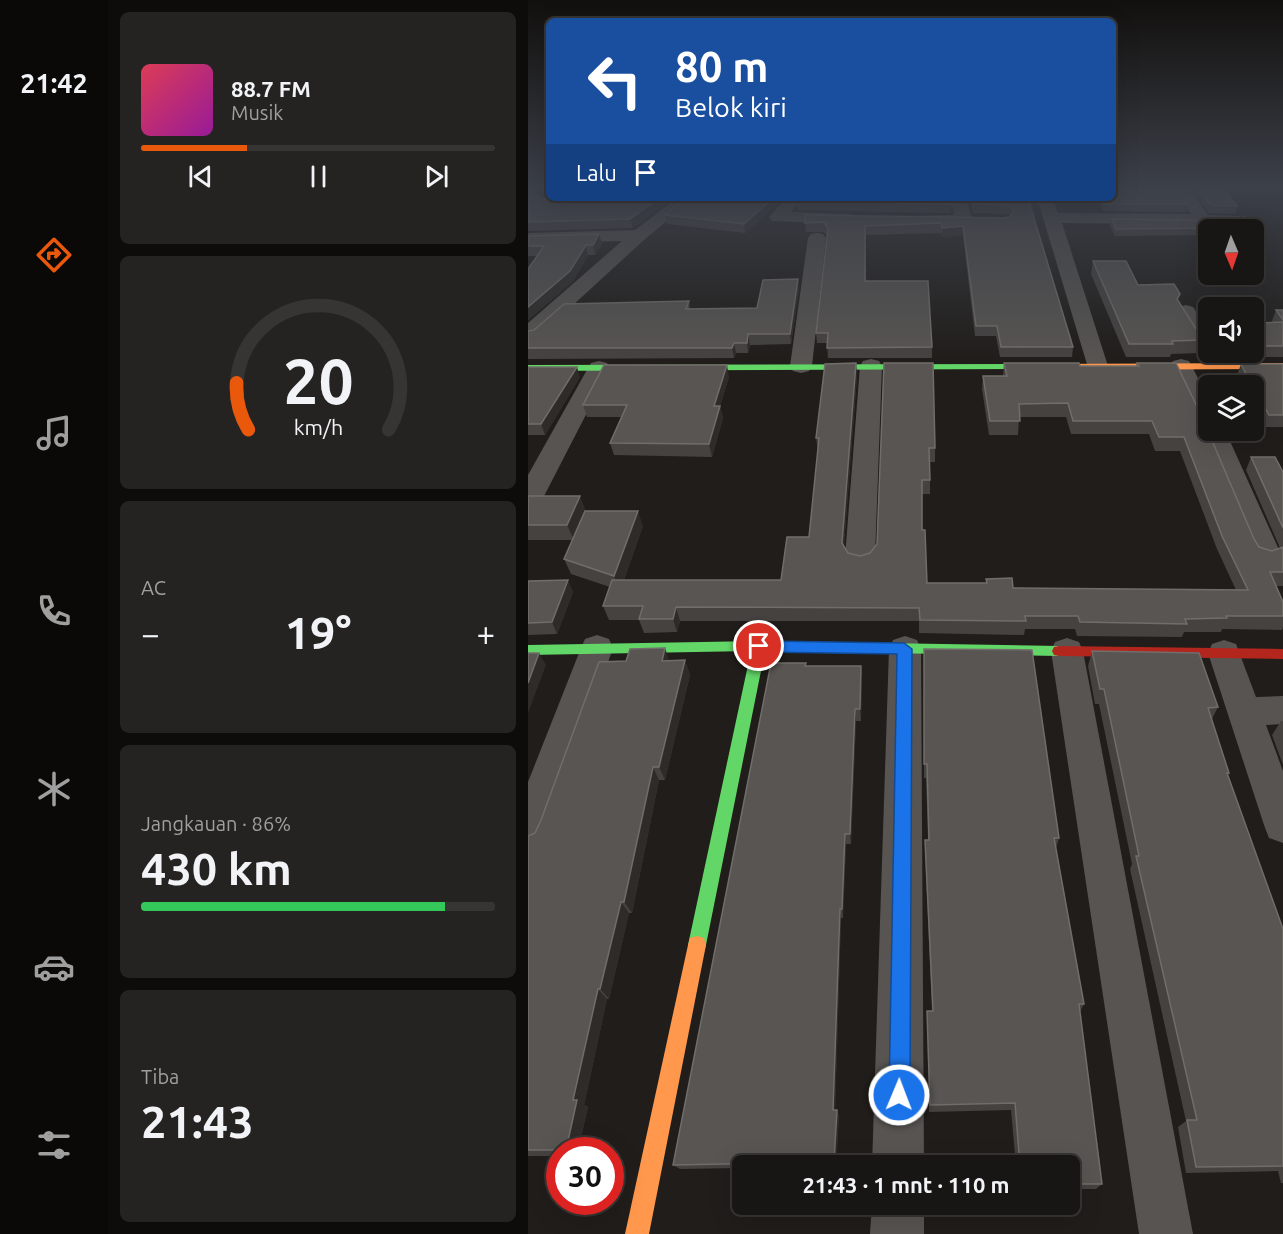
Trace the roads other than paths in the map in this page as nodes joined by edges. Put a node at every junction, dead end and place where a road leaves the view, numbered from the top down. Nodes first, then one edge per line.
1 (628, 246) edge
2 (816, 246) edge
3 (1060, 246) edge
4 (1186, 311) edge
5 (1198, 330) edge
6 (528, 334) edge
7 (1198, 363) edge
8 (1243, 363) edge
9 (801, 366) junction
10 (871, 366) junction
11 (1097, 366) junction
12 (1181, 366) junction
13 (528, 368) edge
14 (599, 368) junction
15 (1281, 369) edge
16 (1198, 401) edge
17 (1217, 441) edge
18 (528, 500) edge
19 (1265, 552) edge
20 (860, 557) edge
21 (759, 646) junction
22 (597, 648) junction
23 (904, 649) junction
24 (528, 650) edge
25 (1067, 651) junction
26 (1224, 653) junction
27 (1283, 654) edge
28 (1283, 710) edge
29 (1244, 712) junction
30 (1283, 825) edge
31 (528, 832) edge
32 (898, 1155) edge
33 (898, 1215) edge
34 (637, 1234) edge
35 (897, 1234) edge
36 (1166, 1234) edge

1 - 6 street
2 - 9 street
3 - 11 street
4 - 5 street
7 - 12 street
8 - 15 street
9 - 10 street
9 - 14 street
10 - 11 street
10 - 20 street
11 - 12 street
12 - 16 street
13 - 14 street
14 - 18 street
17 - 19 street
21 - 22 street
21 - 23 street
21 - 34 street
22 - 24 street
22 - 31 street
23 - 25 street
23 - 32 street
25 - 26 street
25 - 36 street
26 - 27 street
26 - 29 street
28 - 29 street
29 - 30 street
33 - 35 street

